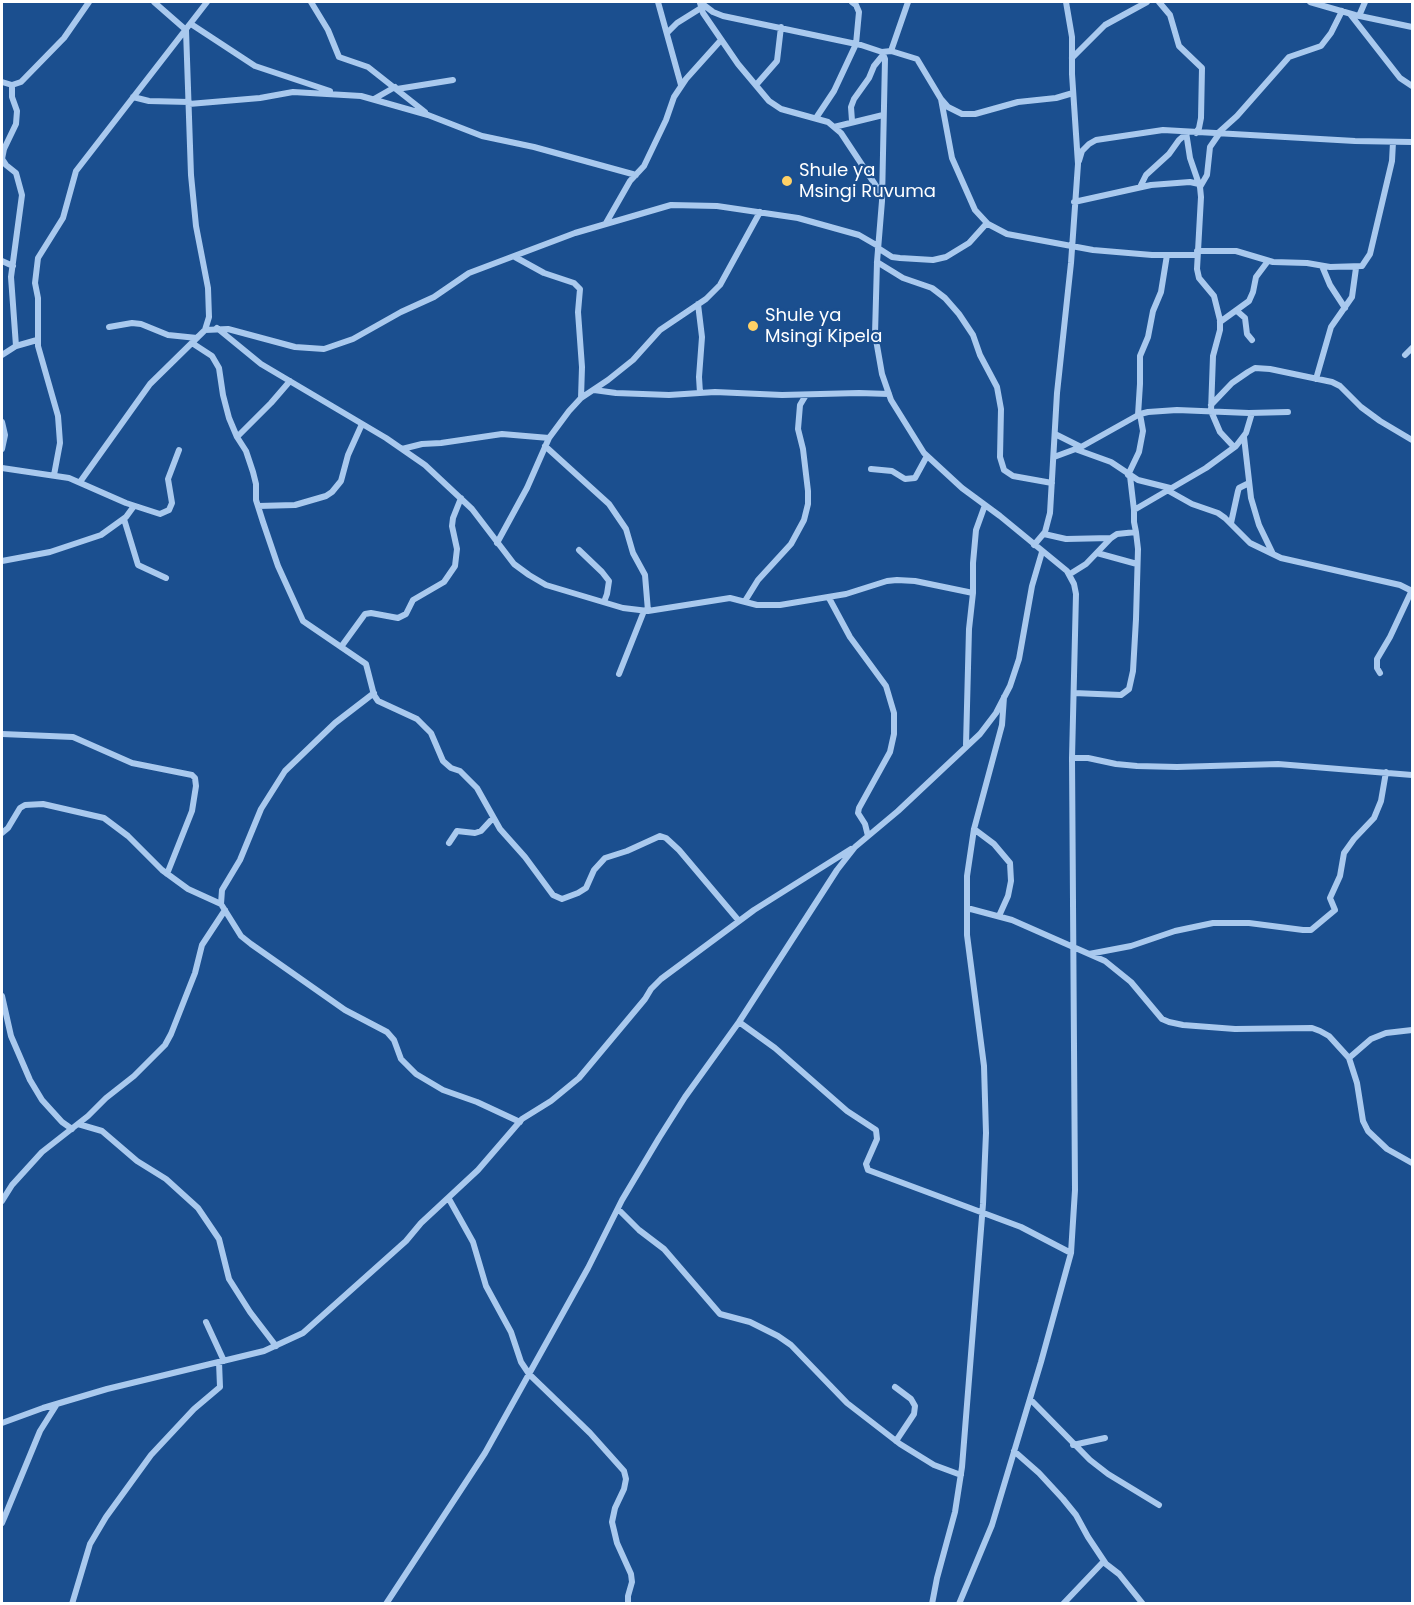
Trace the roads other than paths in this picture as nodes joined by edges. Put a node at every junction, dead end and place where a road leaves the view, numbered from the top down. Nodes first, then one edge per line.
1 (89, 2) edge
2 (154, 2) edge
3 (207, 2) edge
4 (311, 2) edge
5 (658, 2) edge
6 (852, 2) edge
7 (908, 2) edge
8 (1066, 2) edge
9 (1147, 2) edge
10 (1159, 2) edge
11 (1310, 2) edge
12 (1338, 2) edge
13 (1365, 2) edge
14 (700, 3) edge
15 (1338, 10) junction
16 (1350, 13) junction
17 (1359, 16) junction
18 (191, 24) junction
19 (781, 27) junction
20 (1413, 27) edge
21 (186, 30) junction
22 (668, 32) junction
23 (721, 40) junction
24 (856, 44) junction
25 (891, 51) junction
26 (883, 53) junction
27 (1072, 58) junction
28 (453, 80) dead end
29 (2, 82) edge
30 (12, 85) junction
31 (681, 85) junction
32 (756, 85) junction
33 (1413, 86) edge
34 (396, 88) junction
35 (1073, 93) junction
36 (337, 94) junction
37 (133, 97) junction
38 (374, 99) junction
39 (941, 99) junction
40 (189, 103) junction
41 (428, 115) junction
42 (883, 115) junction
43 (816, 118) junction
44 (852, 121) junction
45 (834, 127) junction
46 (1186, 133) junction
47 (1196, 133) junction
48 (1218, 134) junction
49 (1393, 142) junction
50 (1413, 142) edge
51 (2, 159) edge
52 (1078, 164) junction
53 (636, 175) junction
54 (1200, 186) junction
55 (1140, 187) junction
56 (882, 195) junction
57 (1074, 202) junction
58 (760, 212) junction
59 (606, 223) junction
60 (987, 223) junction
61 (878, 247) junction
62 (1072, 247) junction
63 (1197, 253) junction
64 (1167, 255) junction
65 (515, 257) junction
66 (2, 261) edge
67 (1268, 261) junction
68 (877, 262) junction
69 (13, 266) junction
70 (1322, 266) junction
71 (1356, 268) junction
72 (698, 304) junction
73 (1345, 308) junction
74 (1237, 311) junction
75 (210, 312) junction
76 (1220, 322) junction
77 (109, 327) dead end
78 (219, 328) junction
79 (205, 330) junction
80 (37, 340) junction
81 (195, 340) junction
82 (1252, 340) dead end
83 (16, 346) junction
84 (1413, 348) edge
85 (2, 355) edge
86 (1405, 356) dead end
87 (1316, 379) junction
88 (290, 381) junction
89 (594, 390) junction
90 (700, 393) junction
91 (889, 394) junction
92 (806, 395) junction
93 (581, 398) junction
94 (1211, 408) junction
95 (1288, 412) dead end
96 (1252, 413) junction
97 (1139, 415) junction
98 (2, 422) edge
99 (362, 424) junction
100 (1055, 434) junction
101 (1244, 436) junction
102 (237, 437) junction
103 (549, 438) junction
104 (1413, 440) edge
105 (545, 446) junction
106 (1234, 447) junction
107 (1078, 448) junction
108 (2, 449) edge
109 (402, 449) junction
110 (179, 450) dead end
111 (927, 456) junction
112 (1054, 457) junction
113 (2, 468) edge
114 (871, 469) dead end
115 (54, 475) junction
116 (1129, 476) junction
117 (80, 482) junction
118 (1052, 483) junction
119 (1249, 483) junction
120 (1169, 489) junction
121 (461, 498) junction
122 (985, 505) junction
123 (134, 506) junction
124 (258, 506) junction
125 (1134, 510) junction
126 (124, 519) junction
127 (1231, 524) junction
128 (1136, 532) junction
129 (1044, 534) junction
130 (1111, 538) junction
131 (497, 543) junction
132 (1034, 545) junction
133 (579, 550) dead end
134 (1042, 552) junction
135 (1097, 553) junction
136 (1273, 554) junction
137 (2, 561) edge
138 (1137, 564) junction
139 (1070, 574) junction
140 (166, 578) dead end
141 (1412, 590) edge
142 (973, 593) junction
143 (829, 598) junction
144 (745, 601) junction
145 (604, 602) junction
146 (646, 611) junction
147 (341, 647) junction
148 (1380, 673) dead end
149 (619, 674) dead end
150 (374, 693) junction
151 (1074, 693) junction
152 (1004, 697) junction
153 (2, 734) edge
154 (966, 745) junction
155 (1072, 758) junction
156 (1386, 772) junction
157 (1413, 775) edge
158 (493, 818) junction
159 (974, 829) junction
160 (2, 833) edge
161 (868, 836) junction
162 (449, 843) dead end
163 (855, 847) junction
164 (167, 874) junction
165 (223, 907) junction
166 (967, 908) junction
167 (999, 916) junction
168 (739, 921) junction
169 (1073, 946) junction
170 (1089, 954) junction
171 (2, 996) edge
172 (739, 1022) junction
173 (1413, 1030) edge
174 (1349, 1058) junction
175 (520, 1122) junction
176 (75, 1127) junction
177 (1413, 1163) edge
178 (448, 1198) junction
179 (2, 1201) edge
180 (618, 1209) junction
181 (982, 1214) junction
182 (1071, 1253) junction
183 (206, 1322) dead end
184 (276, 1346) junction
185 (221, 1362) junction
186 (529, 1374) junction
187 (895, 1387) dead end
188 (1029, 1399) junction
189 (57, 1404) junction
190 (2, 1423) edge
191 (1106, 1438) dead end
192 (896, 1441) junction
193 (1073, 1445) junction
194 (1014, 1451) junction
195 (961, 1476) junction
196 (1159, 1505) dead end
197 (2, 1523) edge
198 (1104, 1562) junction
199 (626, 1602) edge
200 (72, 1604) edge
201 (386, 1604) edge
202 (932, 1604) edge
203 (959, 1604) edge
204 (1063, 1604) edge
205 (1143, 1604) edge

1 - 30 street
2 - 21 street
3 - 18 street
4 - 34 street
5 - 22 street
6 - 24 street
7 - 25 street
8 - 27 street
9 - 27 street
10 - 47 street
11 - 15 street
12 - 15 street
13 - 17 street
14 - 19 street
14 - 22 street
14 - 23 street
15 - 16 street
15 - 48 street
16 - 17 street
16 - 33 street
17 - 20 street
18 - 21 street
18 - 36 street
19 - 24 street
19 - 32 street
21 - 37 street
21 - 40 street
22 - 31 street
23 - 31 street
23 - 32 street
24 - 26 street
24 - 43 street
25 - 26 street
25 - 39 street
26 - 42 street
26 - 44 street
27 - 35 street
28 - 34 street
29 - 30 street
30 - 51 street
31 - 53 street
32 - 43 street
34 - 38 street
34 - 41 street
35 - 39 street
35 - 52 street
36 - 38 street
36 - 40 street
37 - 40 street
37 - 80 street
38 - 41 street
39 - 60 street
40 - 75 street
41 - 53 street
42 - 44 street
42 - 56 street
43 - 45 street
44 - 45 street
45 - 56 street
46 - 47 street
46 - 52 street
46 - 54 street
46 - 55 street
47 - 48 street
48 - 49 street
48 - 54 street
49 - 50 street
49 - 71 street
51 - 69 street
52 - 57 street
53 - 59 street
54 - 55 street
54 - 63 street
55 - 57 street
56 - 61 street
57 - 62 street
58 - 59 street
58 - 61 street
58 - 72 street
59 - 65 street
60 - 61 street
60 - 62 street
61 - 68 street
62 - 64 street
62 - 100 street
63 - 64 street
63 - 67 street
63 - 76 street
64 - 97 street
65 - 78 street
65 - 93 street
66 - 69 street
67 - 70 street
67 - 74 street
68 - 91 street
68 - 118 street
69 - 83 street
70 - 71 street
70 - 73 street
71 - 73 street
72 - 89 street
72 - 90 street
73 - 87 street
74 - 76 street
74 - 82 street
75 - 78 street
75 - 79 street
76 - 94 street
77 - 81 street
78 - 79 street
78 - 88 street
79 - 81 street
80 - 83 street
80 - 115 street
81 - 102 street
81 - 117 street
83 - 85 street
84 - 86 street
87 - 94 street
87 - 104 street
88 - 99 street
88 - 102 street
89 - 90 street
89 - 93 street
90 - 92 street
91 - 92 street
91 - 111 street
92 - 144 street
93 - 103 street
94 - 96 street
94 - 97 street
94 - 106 street
95 - 96 street
96 - 101 street
97 - 107 street
97 - 116 street
98 - 108 street
99 - 109 street
99 - 124 street
100 - 107 street
100 - 112 street
101 - 106 street
101 - 119 street
102 - 124 street
103 - 105 street
103 - 109 street
105 - 131 street
105 - 146 street
106 - 120 street
107 - 112 street
107 - 116 street
109 - 121 street
110 - 123 street
111 - 114 street
111 - 122 street
112 - 118 street
113 - 115 street
115 - 117 street
116 - 120 street
116 - 125 street
117 - 123 street
118 - 129 street
119 - 127 street
119 - 136 street
120 - 125 street
120 - 127 street
121 - 131 street
121 - 147 street
122 - 132 street
122 - 142 street
123 - 126 street
124 - 147 street
125 - 128 street
126 - 137 street
126 - 140 street
127 - 136 street
128 - 130 street
128 - 138 street
129 - 130 street
129 - 132 street
130 - 135 street
131 - 145 street
132 - 134 street
133 - 145 street
134 - 139 street
134 - 152 street
135 - 138 street
135 - 139 street
136 - 141 street
138 - 151 street
139 - 151 street
141 - 148 street
142 - 143 street
142 - 154 street
143 - 144 street
143 - 161 street
144 - 146 street
145 - 146 street
146 - 149 street
147 - 150 street
150 - 158 street
150 - 165 street
151 - 155 street
152 - 154 street
152 - 159 street
153 - 164 street
154 - 161 street
155 - 156 street
155 - 169 street
156 - 157 street
156 - 170 street
158 - 162 street
158 - 168 street
159 - 166 street
159 - 167 street
160 - 164 street
161 - 163 street
163 - 168 street
163 - 172 street
164 - 165 street
165 - 175 street
165 - 176 street
166 - 167 street
166 - 181 street
167 - 169 street
168 - 175 street
169 - 170 street
169 - 182 street
170 - 174 street
171 - 176 street
172 - 180 street
172 - 181 street
173 - 174 street
174 - 177 street
175 - 178 street
176 - 179 street
176 - 184 street
178 - 184 street
178 - 186 street
180 - 186 street
180 - 192 street
181 - 182 street
181 - 195 street
182 - 188 street
183 - 185 street
184 - 185 street
185 - 189 street
185 - 200 street
186 - 199 street
186 - 201 street
187 - 192 street
188 - 193 street
188 - 194 street
189 - 190 street
189 - 197 street
191 - 193 street
192 - 195 street
193 - 196 street
194 - 198 street
194 - 203 street
195 - 202 street
198 - 204 street
198 - 205 street

